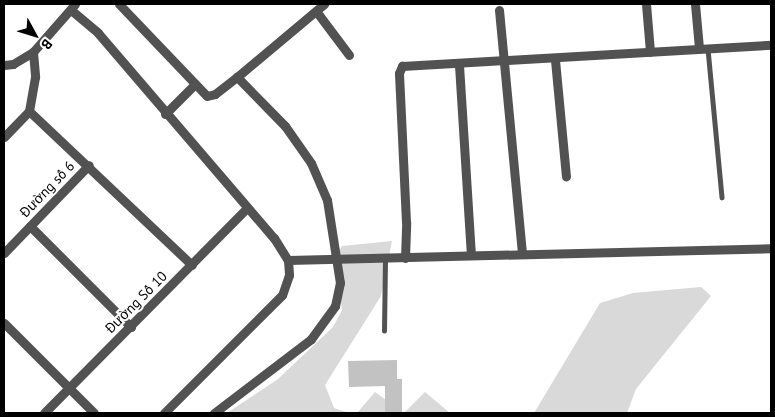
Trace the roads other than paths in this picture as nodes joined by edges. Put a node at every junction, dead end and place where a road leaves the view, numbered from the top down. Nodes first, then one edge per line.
1 (324, 4) edge
2 (646, 4) edge
3 (695, 4) edge
4 (123, 5) edge
5 (73, 7) edge
6 (499, 10) dead end
7 (316, 11) junction
8 (771, 45) edge
9 (703, 48) junction
10 (33, 52) junction
11 (650, 52) junction
12 (349, 55) dead end
13 (555, 60) junction
14 (504, 62) junction
15 (4, 65) edge
16 (459, 65) junction
17 (237, 77) junction
18 (194, 85) junction
19 (29, 111) junction
20 (165, 114) junction
21 (4, 137) edge
22 (89, 165) junction
23 (566, 176) dead end
24 (722, 197) dead end
25 (247, 208) junction
26 (30, 226) junction
27 (771, 248) edge
28 (4, 253) edge
29 (522, 254) junction
30 (471, 255) junction
31 (335, 258) junction
32 (384, 258) junction
33 (405, 258) junction
34 (288, 260) junction
35 (192, 265) junction
36 (4, 323) edge
37 (131, 327) junction
38 (384, 331) dead end
39 (69, 388) junction
40 (44, 413) edge
41 (94, 413) edge
42 (164, 413) edge
43 (214, 413) edge

1 - 7 street
2 - 11 street
3 - 9 street
4 - 18 street
5 - 10 street
5 - 20 street
6 - 14 street
7 - 12 street
7 - 17 street
8 - 9 street
9 - 11 street
9 - 24 lane
10 - 15 street
10 - 19 street
11 - 13 street
13 - 14 street
13 - 23 street
14 - 16 street
14 - 29 street
16 - 30 street
16 - 33 street
17 - 18 street
17 - 31 street
18 - 20 street
19 - 21 street
19 - 22 street
20 - 25 street
22 - 26 street, Đường số 6
22 - 35 street
25 - 34 street
25 - 35 street, Đường Số 10
26 - 28 street, Đường số 6
26 - 37 street
27 - 29 street
29 - 30 street
30 - 33 street
31 - 32 street
31 - 34 street
31 - 43 street
32 - 33 street
32 - 38 lane
34 - 42 street
35 - 37 street, Đường Số 10
36 - 39 street
37 - 39 street, Đường Số 10
39 - 40 street, Đường Số 10
39 - 41 street

